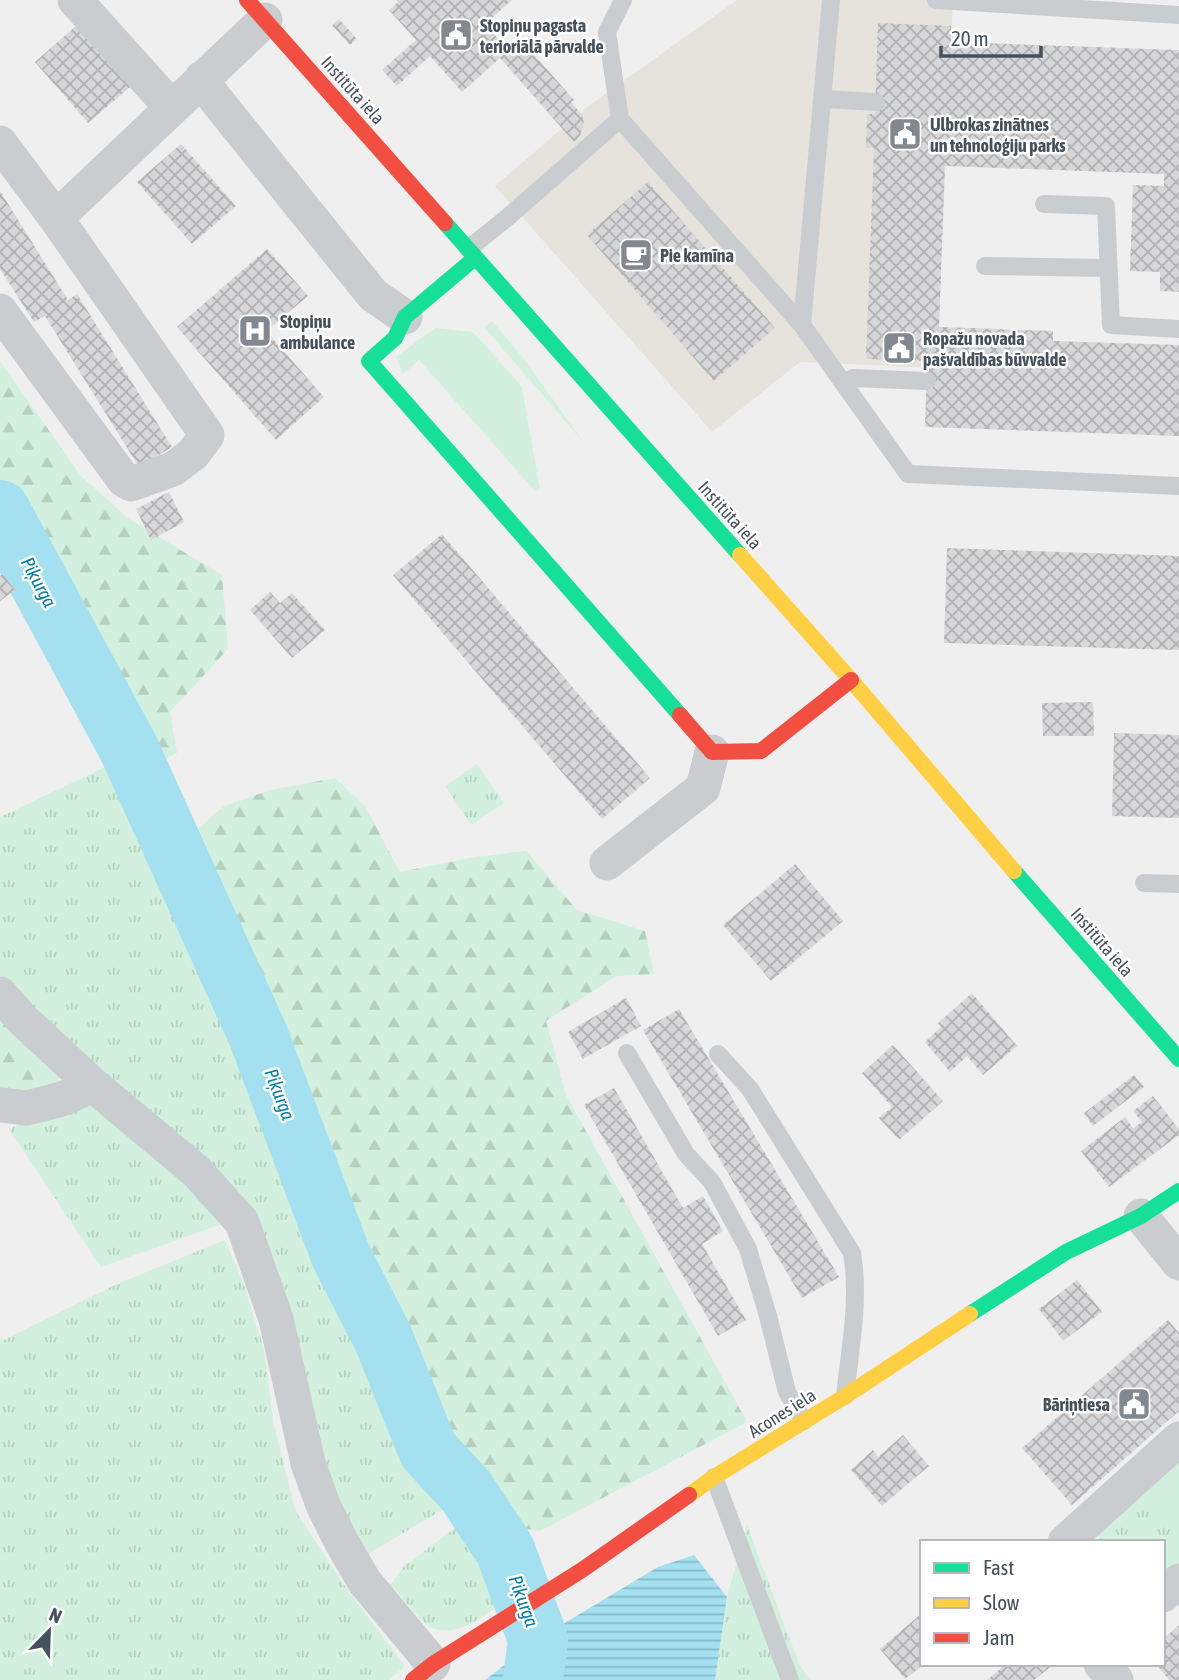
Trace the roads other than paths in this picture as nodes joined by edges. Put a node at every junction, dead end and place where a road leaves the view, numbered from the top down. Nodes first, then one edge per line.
1 (75, 0) edge
2 (623, 0) edge
3 (831, 0) edge
4 (936, 0) edge
5 (256, 10) edge
6 (1179, 15) edge
7 (202, 78) junction
8 (822, 99) junction
9 (876, 102) dead end
10 (172, 108) junction
11 (620, 119) junction
12 (0, 143) edge
13 (1044, 204) dead end
14 (56, 218) junction
15 (472, 254) junction
16 (985, 266) dead end
17 (1108, 268) junction
18 (0, 311) edge
19 (405, 317) junction
20 (802, 325) junction
21 (1179, 329) edge
22 (926, 381) dead end
23 (844, 383) junction
24 (1179, 486) edge
25 (851, 680) junction
26 (712, 752) junction
27 (607, 863) dead end
28 (1144, 883) dead end
29 (1179, 884) edge
30 (0, 993) edge
31 (627, 1053) dead end
32 (718, 1054) dead end
33 (1179, 1059) edge
34 (93, 1085) junction
35 (0, 1105) edge
36 (1179, 1191) edge
37 (1141, 1216) junction
38 (1179, 1263) edge
39 (844, 1397) junction
40 (804, 1421) junction
41 (1179, 1439) edge
42 (714, 1478) junction
43 (1067, 1540) edge
44 (1179, 1581) edge
45 (1165, 1593) edge
46 (1103, 1666) edge
47 (423, 1672) edge
48 (790, 1680) edge
49 (1116, 1680) edge

1 - 10 street
2 - 11 lane
3 - 8 lane
4 - 6 lane
5 - 7 street
5 - 15 street, Institūta iela
7 - 10 street
7 - 19 street
8 - 9 lane
8 - 20 lane
10 - 14 street
11 - 15 lane
11 - 20 lane
12 - 14 street
13 - 17 lane
14 - 18 street
15 - 19 street
15 - 25 street, Institūta iela
16 - 17 lane
17 - 21 lane
19 - 26 street
20 - 23 lane
22 - 23 lane
23 - 24 lane
25 - 26 street
25 - 33 street, Institūta iela
26 - 27 street
28 - 29 lane
30 - 34 street
31 - 40 lane
32 - 39 lane
34 - 35 street
34 - 47 street
36 - 37 street, Acones iela
37 - 38 street
37 - 39 street, Acones iela
39 - 40 street, Acones iela
40 - 42 street, Acones iela
41 - 43 street
42 - 47 street, Acones iela
42 - 48 lane
44 - 45 street
46 - 49 street

